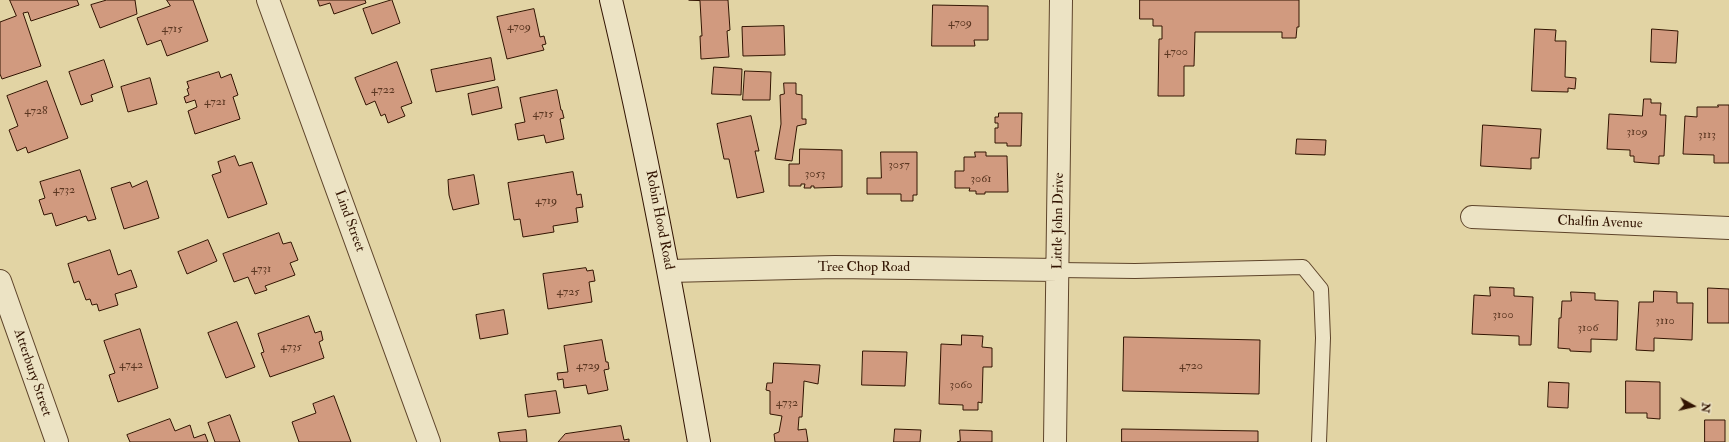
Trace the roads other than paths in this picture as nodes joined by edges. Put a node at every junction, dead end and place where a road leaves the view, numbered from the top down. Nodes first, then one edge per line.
1 (268, 0) edge
2 (611, 0) edge
3 (1061, 0) edge
4 (1472, 217) dead end
5 (1729, 228) edge
6 (1058, 270) junction
7 (669, 271) junction
8 (0, 281) edge
9 (56, 442) edge
10 (429, 442) edge
11 (699, 442) edge
12 (1056, 442) edge
13 (1318, 442) edge

1 - 10 street, Lind Street
2 - 7 street, Robin Hood Road
3 - 6 street, Little John Drive
4 - 5 street, Chalfin Avenue
6 - 7 street, Tree Chop Road
6 - 12 street, Little John Drive
6 - 13 lane
7 - 11 street, Robin Hood Road
8 - 9 street, Atterbury Street

